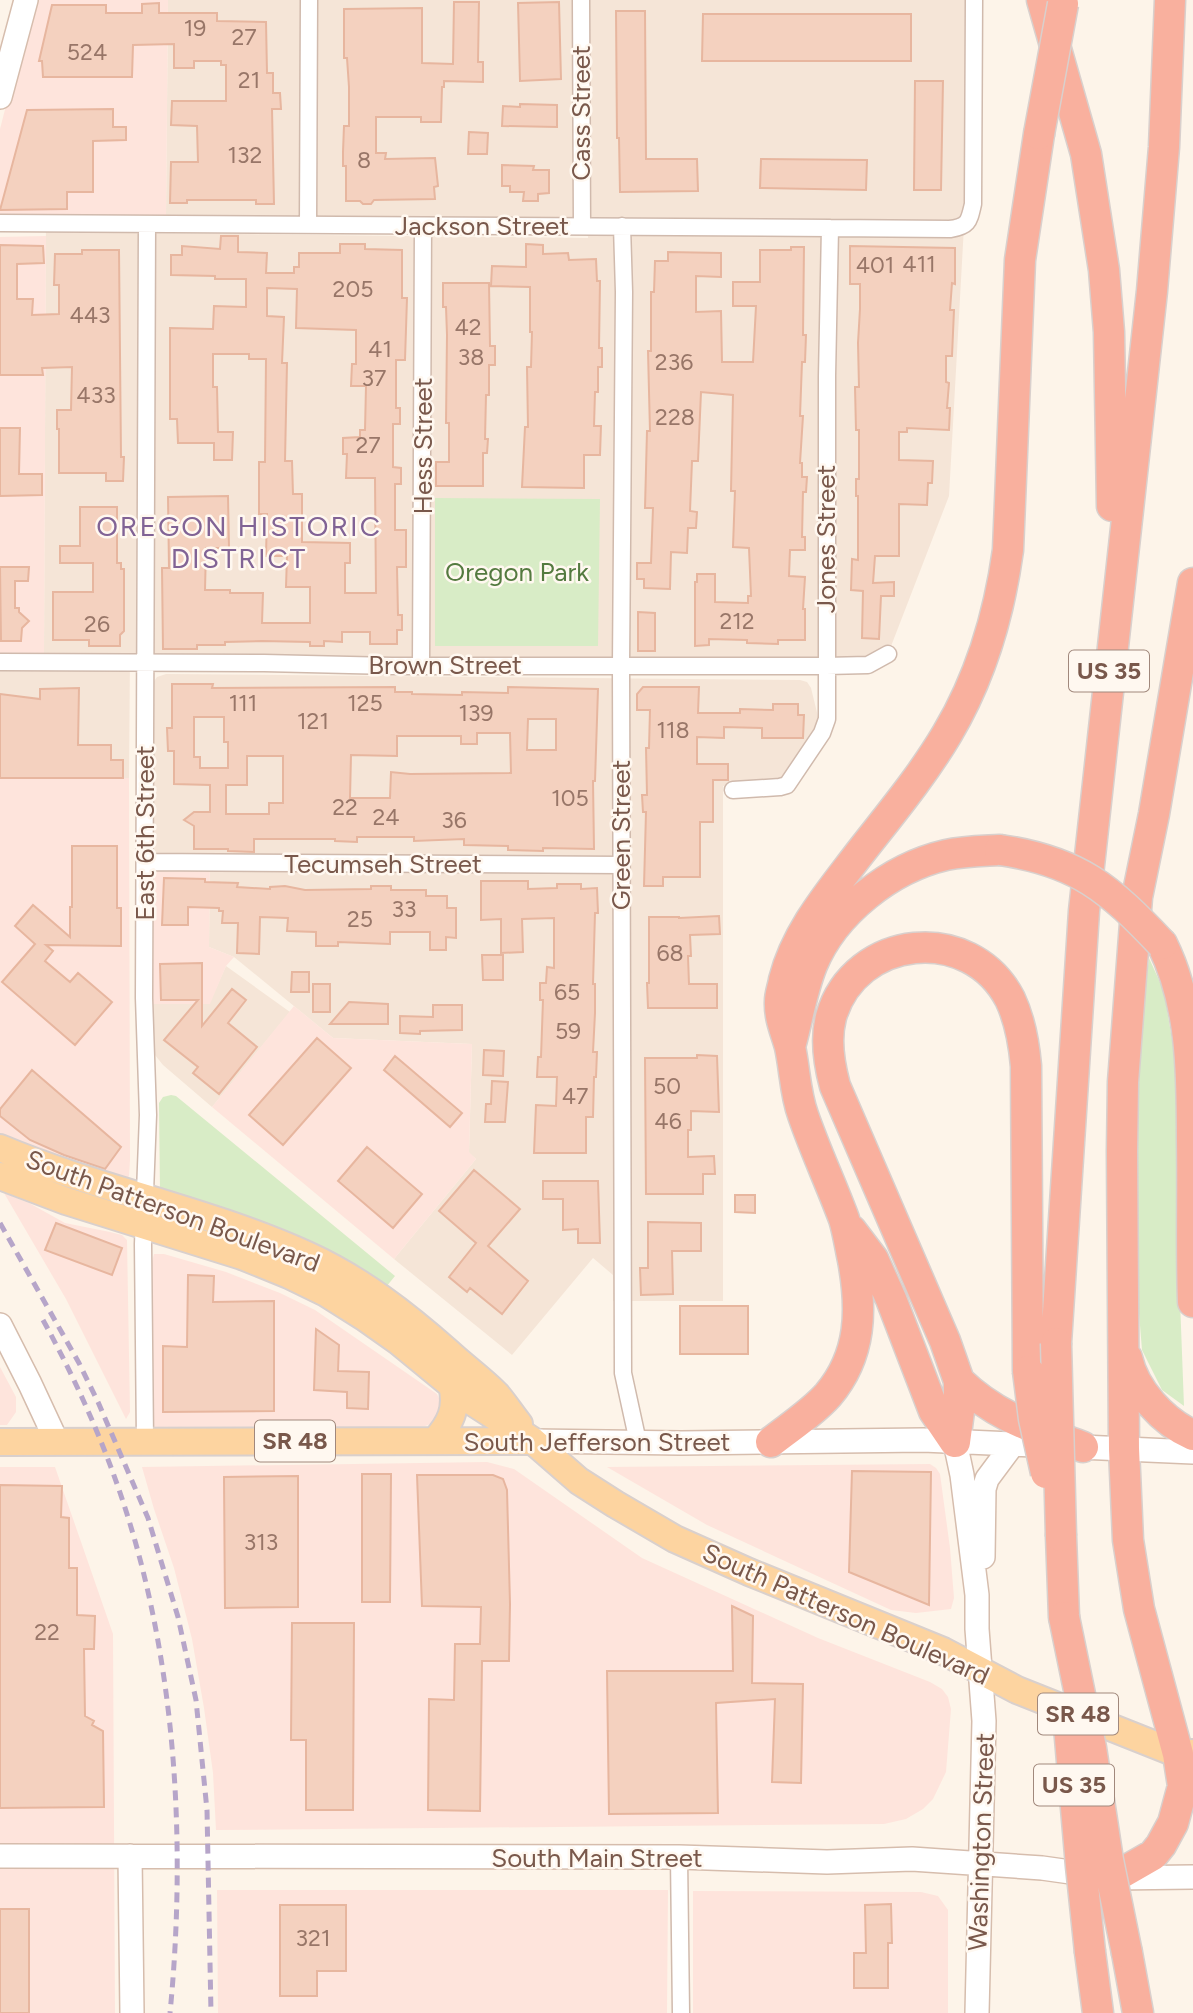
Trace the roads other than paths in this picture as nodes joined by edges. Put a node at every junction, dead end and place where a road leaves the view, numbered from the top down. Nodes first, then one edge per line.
1 (26, 0) edge
2 (309, 0) edge
3 (581, 0) edge
4 (974, 0) edge
5 (1170, 0) edge
6 (1056, 1) edge
7 (0, 97) edge
8 (0, 223) edge
9 (147, 225) junction
10 (308, 225) junction
11 (424, 226) junction
12 (582, 226) junction
13 (622, 226) junction
14 (831, 228) junction
15 (1193, 583) edge
16 (1115, 618) junction
17 (888, 654) dead end
18 (0, 662) edge
19 (145, 663) junction
20 (421, 665) junction
21 (621, 665) junction
22 (826, 666) junction
23 (733, 790) dead end
24 (145, 862) junction
25 (621, 865) junction
26 (790, 1047) junction
27 (0, 1148) edge
28 (0, 1176) edge
29 (145, 1199) junction
30 (844, 1221) junction
31 (143, 1226) junction
32 (1193, 1301) edge
33 (0, 1325) edge
34 (1124, 1345) junction
35 (959, 1381) junction
36 (452, 1385) junction
37 (1193, 1435) edge
38 (145, 1441) junction
39 (435, 1441) junction
40 (533, 1441) junction
41 (0, 1442) edge
42 (57, 1442) junction
43 (638, 1442) junction
44 (771, 1442) junction
45 (955, 1442) junction
46 (1013, 1444) junction
47 (1083, 1447) junction
48 (1124, 1449) junction
49 (1193, 1452) edge
50 (1060, 1536) junction
51 (977, 1595) junction
52 (1063, 1617) junction
53 (980, 1671) junction
54 (1188, 1761) edge
55 (0, 1856) edge
56 (131, 1856) junction
57 (679, 1857) junction
58 (980, 1863) junction
59 (1193, 1877) edge
60 (1113, 1878) junction
61 (132, 2013) edge
62 (681, 2013) edge
63 (977, 2013) edge
64 (1098, 2013) edge
65 (1138, 2013) edge

1 - 7 street
2 - 10 street
3 - 12 street, Cass Street
4 - 14 street, Jackson Street
5 - 16 highway, US 35
6 - 16 highway
6 - 26 highway, bridge
8 - 9 street, Jackson Street
9 - 10 street, Jackson Street
9 - 19 street, East 6th Street
10 - 11 street, Jackson Street
11 - 12 street, Jackson Street
11 - 20 street, Hess Street
12 - 13 street, Jackson Street
13 - 14 street, Jackson Street
13 - 21 street, Green Street
14 - 22 street, Jones Street
15 - 34 highway
16 - 50 highway, US 35, bridge
17 - 22 street, Brown Street
18 - 19 street, Brown Street
19 - 20 street, Brown Street
19 - 24 street, East 6th Street
20 - 21 street, Brown Street
21 - 22 street, Brown Street
21 - 25 street, Green Street
22 - 23 street, Jones Street
24 - 25 street, Tecumseh Street
24 - 29 street, East 6th Street
25 - 43 street, Green Street
26 - 30 highway
26 - 32 highway, bridge
27 - 29 main road, South Patterson Boulevard
28 - 31 main road, South Patterson Boulevard
29 - 31 street, East 6th Street
29 - 40 main road, South Patterson Boulevard
30 - 44 highway
30 - 45 highway
31 - 36 main road, South Patterson Boulevard
31 - 38 street, East 6th Street
33 - 42 street
34 - 37 highway
34 - 48 highway
35 - 45 highway
35 - 47 highway
35 - 50 highway, bridge
36 - 39 main road
36 - 40 main road, South Patterson Boulevard
38 - 39 main road, South Jefferson Street / SR 48
38 - 42 main road, South Jefferson Street / SR 48
39 - 40 main road, South Jefferson Street / SR 48
40 - 43 street, South Jefferson Street
40 - 53 main road, South Patterson Boulevard / SR 48
41 - 42 main road, South Jefferson Street / SR 48
43 - 44 street, South Jefferson Street
44 - 45 street, South Jefferson Street
45 - 46 street, South Jefferson Street
45 - 51 street
46 - 47 street, South Jefferson Street
46 - 51 street
47 - 48 street, South Jefferson Street
48 - 49 street, South Jefferson Street
48 - 54 highway
50 - 52 highway, US 35
51 - 53 street, Washington Street
52 - 64 highway, US 35, bridge
52 - 65 highway, bridge
53 - 54 main road, South Patterson Boulevard / SR 48
53 - 58 street, Washington Street
54 - 60 highway
55 - 56 street, South Main Street
56 - 57 street, South Main Street
56 - 61 street
57 - 58 street, South Main Street
57 - 62 street
58 - 60 street, South Main Street
58 - 63 street, Washington Street
59 - 60 street, South Main Street

